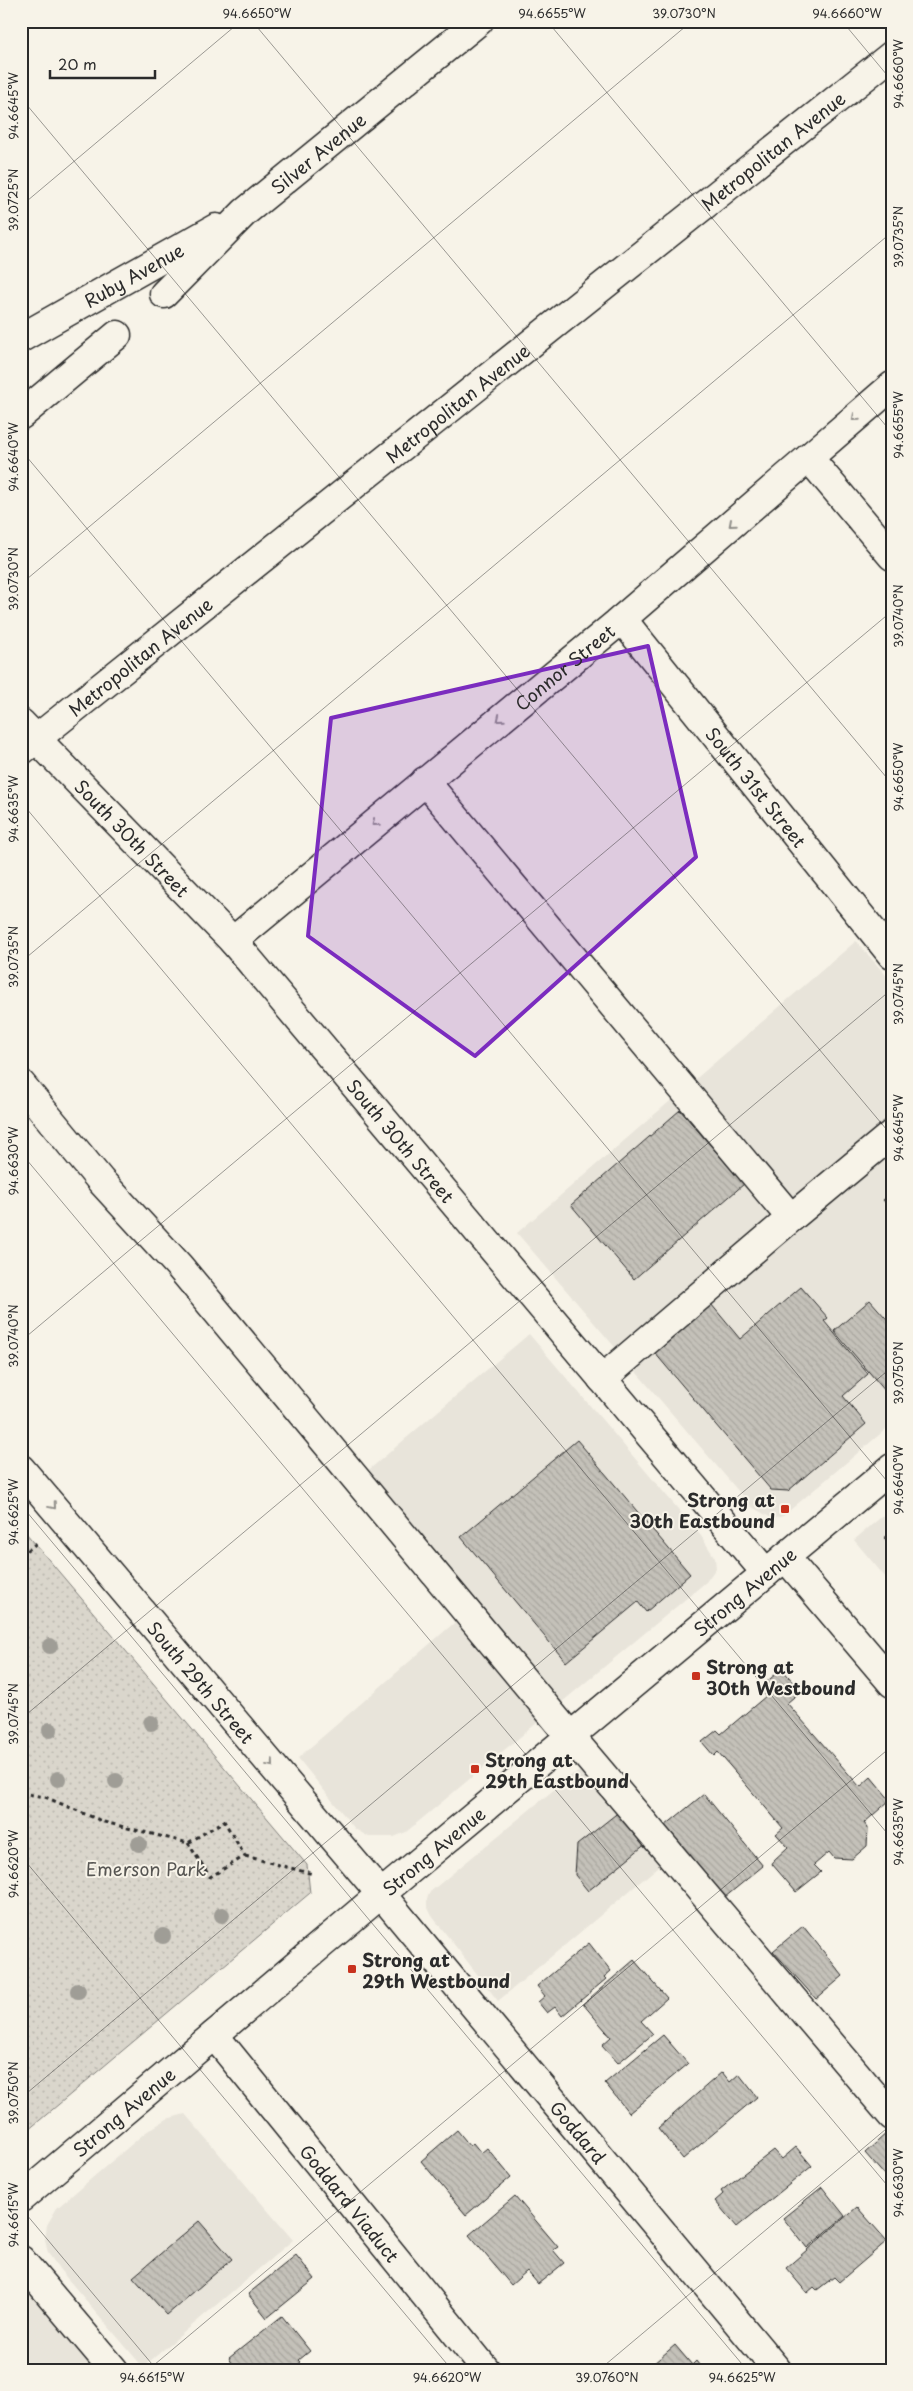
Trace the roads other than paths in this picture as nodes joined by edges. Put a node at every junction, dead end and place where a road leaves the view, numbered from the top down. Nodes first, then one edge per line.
1 (479, 21) edge
2 (892, 55) edge
3 (245, 212) junction
4 (164, 294) dead end
5 (117, 335) dead end
6 (21, 338) edge
7 (892, 386) edge
8 (21, 415) edge
9 (809, 458) junction
10 (892, 556) edge
11 (622, 619) junction
12 (26, 737) edge
13 (425, 781) junction
14 (233, 942) junction
15 (892, 955) edge
16 (21, 1084) edge
17 (892, 1134) edge
18 (791, 1218) junction
19 (602, 1379) junction
20 (892, 1468) edge
21 (21, 1469) edge
22 (776, 1565) junction
23 (892, 1683) edge
24 (570, 1736) junction
25 (381, 1894) junction
26 (214, 2035) junction
27 (892, 2116) edge
28 (21, 2198) edge
29 (21, 2260) edge
30 (114, 2370) edge
31 (486, 2370) edge
32 (777, 2370) edge

1 - 3 street, Silver Avenue
2 - 12 street, Metropolitan Avenue
3 - 4 street, Silver Avenue
3 - 6 street, Ruby Avenue
5 - 8 street
7 -> 9 street, Connor Street
9 - 10 street
9 -> 11 street, Connor Street
11 -> 13 street, Connor Street
11 - 15 street, South 31st Street
12 - 14 street, South 30th Street
13 -> 14 street, Connor Street
13 - 18 street
14 - 19 street, South 30th Street
16 - 24 street
17 - 18 street
18 - 19 street
19 - 22 street, South 30th Street
20 - 22 street, Strong Avenue
21 -> 25 street, South 29th Street
22 - 23 street, South 30th Street
22 - 24 street, Strong Avenue
24 - 25 street, Strong Avenue
24 - 27 street
25 - 26 street, Strong Avenue
25 - 32 street, Goddard
26 - 28 street, Strong Avenue
26 - 31 street, Goddard Viaduct
29 - 30 street

